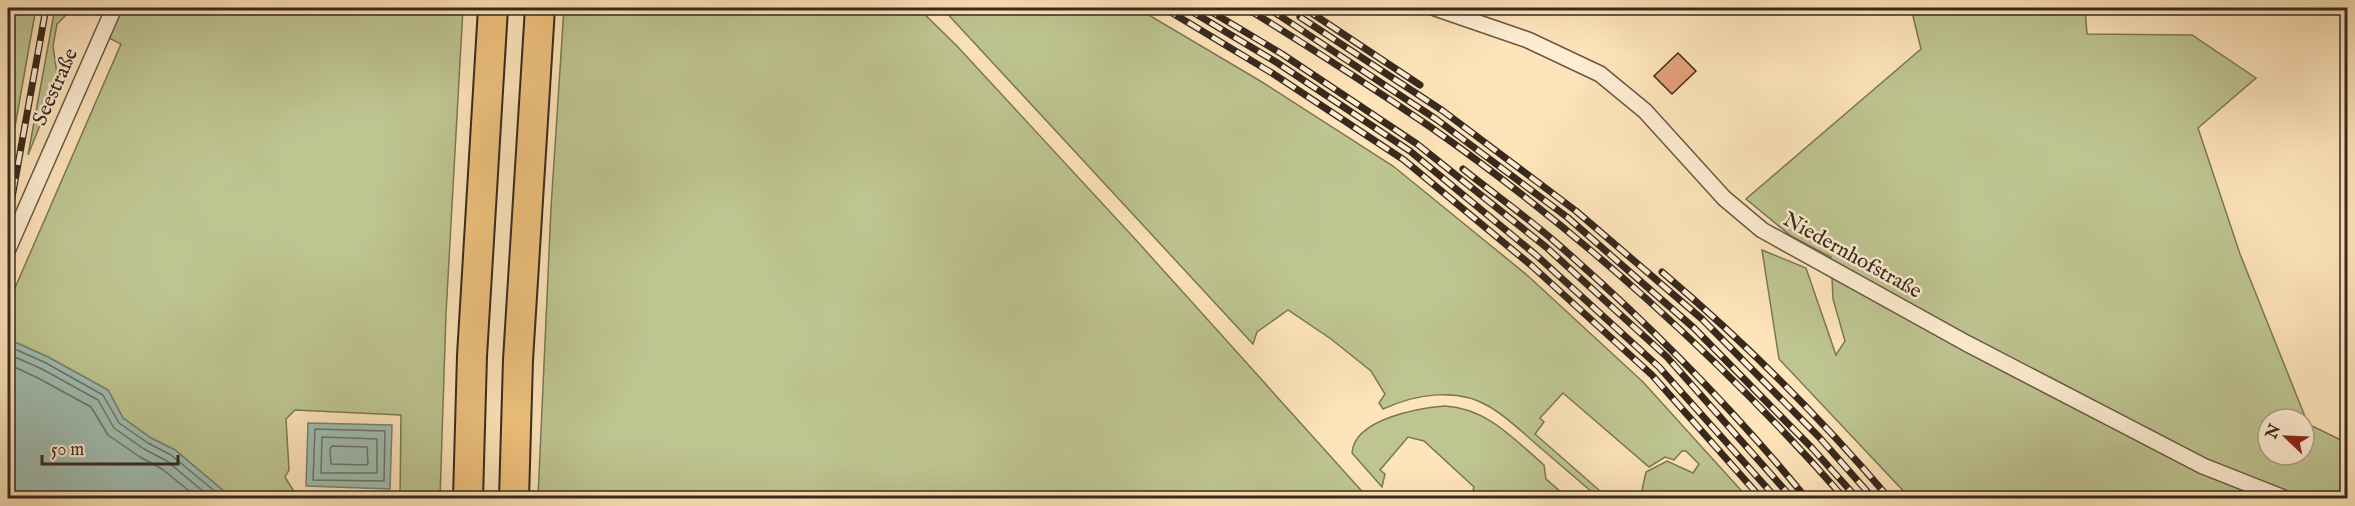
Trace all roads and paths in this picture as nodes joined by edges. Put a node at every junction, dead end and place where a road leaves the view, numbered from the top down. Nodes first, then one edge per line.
1 (114, 8) edge
2 (493, 8) edge
3 (540, 8) edge
4 (1435, 8) edge
5 (8, 249) edge
6 (468, 498) edge
7 (514, 498) edge
8 (2284, 498) edge

1 - 5 street, Seestraße
2 - 6 highway
3 - 7 highway
4 - 8 street, Niedernhofstraße

